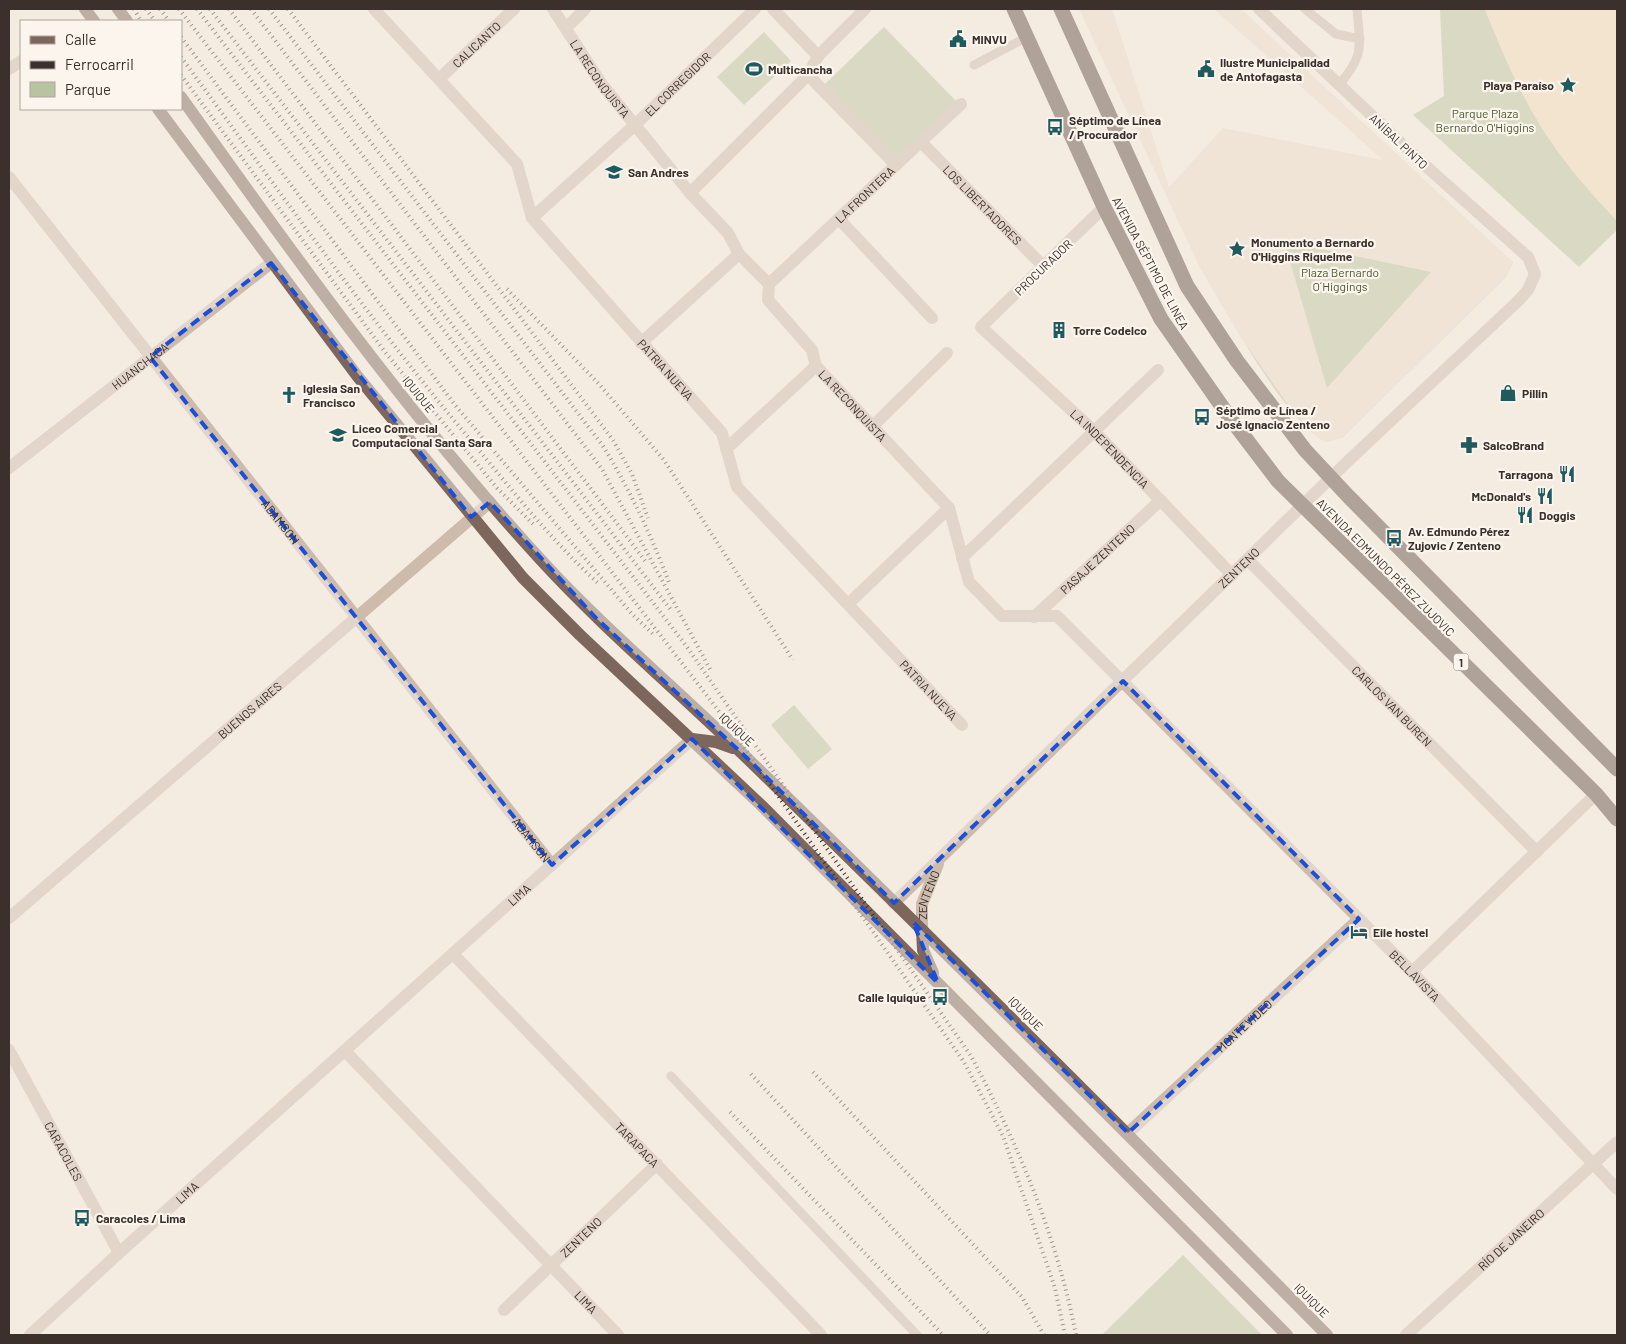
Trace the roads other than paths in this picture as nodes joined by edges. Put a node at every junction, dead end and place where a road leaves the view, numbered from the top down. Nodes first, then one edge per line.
1 (118, 9) edge
2 (374, 9) edge
3 (514, 9) edge
4 (553, 9) edge
5 (586, 9) edge
6 (756, 9) edge
7 (773, 9) edge
8 (865, 9) edge
9 (1014, 9) edge
10 (1061, 9) edge
11 (1259, 9) edge
12 (1305, 9) edge
13 (1357, 9) edge
14 (126, 20) edge
15 (566, 28) junction
16 (1027, 37) junction
17 (1360, 39) junction
18 (818, 56) junction
19 (20, 62) edge
20 (974, 65) dead end
21 (9, 69) edge
22 (808, 75) junction
23 (439, 79) junction
24 (1339, 85) junction
25 (182, 98) edge
26 (961, 104) dead end
27 (159, 110) edge
28 (636, 124) junction
29 (921, 142) junction
30 (896, 165) junction
31 (9, 177) edge
32 (690, 193) junction
33 (1104, 207) junction
34 (532, 218) junction
35 (839, 219) junction
36 (739, 254) junction
37 (271, 263) junction
38 (1043, 266) junction
39 (1535, 274) joint
40 (769, 284) junction
41 (932, 318) dead end
42 (981, 327) joint
43 (642, 343) junction
44 (947, 353) dead end
45 (150, 357) junction
46 (816, 366) junction
47 (1158, 370) dead end
48 (873, 426) junction
49 (1094, 431) junction
50 (726, 449) junction
51 (9, 468) edge
52 (1332, 478) junction
53 (1161, 500) junction
54 (490, 502) junction
55 (1303, 506) junction
56 (949, 508) junction
57 (471, 517) junction
58 (962, 558) junction
59 (1248, 560) junction
60 (1232, 575) junction
61 (848, 604) junction
62 (356, 616) junction
63 (1034, 617) junction
64 (1123, 681) junction
65 (962, 725) dead end
66 (692, 739) junction
67 (747, 758) junction
68 (1617, 769) edge
69 (1596, 794) junction
70 (1617, 818) edge
71 (1537, 852) junction
72 (939, 859) junction
73 (552, 865) junction
74 (894, 903) junction
75 (9, 918) edge
76 (1359, 919) junction
77 (922, 930) junction
78 (453, 954) junction
79 (1412, 972) junction
80 (938, 983) junction
81 (9, 1050) edge
82 (345, 1051) junction
83 (671, 1076) dead end
84 (1128, 1133) junction
85 (1617, 1142) edge
86 (657, 1164) junction
87 (1594, 1165) junction
88 (1617, 1189) edge
89 (119, 1253) junction
90 (551, 1265) junction
91 (504, 1310) dead end
92 (30, 1335) edge
93 (618, 1335) edge
94 (821, 1335) edge
95 (917, 1335) edge
96 (1287, 1335) edge
97 (1327, 1335) edge
98 (1406, 1335) edge

1 - 14 main road
2 - 23 street, PATRIA NUEVA
3 - 23 street, CALICANTO
4 - 15 street, LA RECONQUISTA
5 - 15 street
6 - 28 street, EL CORREGIDOR
7 - 18 street
8 - 18 street
9 - 16 highway, AVENIDA SÉPTIMO DE LINEA
10 - 52 highway, AVENIDA SÉPTIMO DE LINEA
11 - 24 street, ANÍBAL PINTO
12 - 17 lane
13 - 17 lane
15 - 28 street, LA RECONQUISTA
16 - 20 lane
16 - 33 highway, AVENIDA SÉPTIMO DE LINEA
17 - 24 lane
18 - 22 street
19 - 21 street
22 - 30 street
22 - 32 street
23 - 34 street, PATRIA NUEVA
24 - 39 street, ANÍBAL PINTO
25 - 54 main road, IQUIQUE
26 - 29 street, LA FRONTERA
27 - 37 main road
28 - 32 street, LA RECONQUISTA
28 - 34 street, EL CORREGIDOR
29 - 30 street, LA FRONTERA
29 - 38 street, LOS LIBERTADORES
30 - 35 street, LA FRONTERA
31 - 45 street, ADAMSON
32 - 36 street, LA RECONQUISTA
33 - 38 street, PROCURADOR
33 - 55 highway, AVENIDA SÉPTIMO DE LINEA
34 - 43 street, PATRIA NUEVA
35 - 40 street, LA FRONTERA
35 - 41 street
36 - 40 street, LA RECONQUISTA
36 - 43 street
37 - 45 street, HUANCHACA
37 - 57 main road
38 - 42 street, PROCURADOR
39 - 52 street, ZENTENO
40 - 46 street, LA RECONQUISTA
42 - 49 street, LA INDEPENDENCIA
43 - 50 street, PATRIA NUEVA
44 - 48 street
45 - 51 street, HUANCHACA
45 - 62 street, ADAMSON
46 - 48 street, LA RECONQUISTA
46 - 50 street
47 - 49 street
48 - 56 street, LA RECONQUISTA
49 - 53 street, LA INDEPENDENCIA
49 - 58 street
50 - 61 street, PATRIA NUEVA
52 - 55 street, ZENTENO
52 - 68 highway, AVENIDA EDMUNDO PÉREZ ZUJOVIC
53 - 60 street, LA INDEPENDENCIA
53 - 63 street, PASAJE ZENTENO
54 - 57 street, BUENOS AIRES
54 - 67 main road, IQUIQUE
55 - 59 street, ZENTENO
55 - 69 highway, AVENIDA EDMUNDO PÉREZ ZUJOVIC / 1
56 - 58 street, LA RECONQUISTA
56 - 61 street
57 - 62 street, BUENOS AIRES
57 - 66 main road
58 - 63 street, LA RECONQUISTA
59 - 60 street, ZENTENO
59 - 71 street, CARLOS VAN BUREN
60 - 64 street, ZENTENO
61 - 65 street, PATRIA NUEVA
62 - 73 street, ADAMSON
62 - 75 street, BUENOS AIRES
63 - 64 street, LA RECONQUISTA
64 - 72 street, ZENTENO
64 - 76 street, BELLAVISTA
66 - 67 main road
66 - 73 street, LIMA
66 - 80 main road
67 - 74 main road, IQUIQUE
69 - 70 highway, AVENIDA EDMUNDO PÉREZ ZUJOVIC / 1
69 - 71 street
71 - 79 street
72 - 74 street, ZENTENO
72 - 77 street, ZENTENO
73 - 78 street, LIMA
74 - 77 main road, IQUIQUE
76 - 79 street, BELLAVISTA
76 - 84 street, MONTEVIDEO
77 - 80 main road
77 - 84 main road, IQUIQUE
78 - 82 street, LIMA
78 - 86 street, TARAPACA
79 - 87 street, BELLAVISTA
80 - 96 main road
81 - 89 street, CARACOLES
82 - 89 street, LIMA
82 - 90 street, LIMA
83 - 95 lane
84 - 97 main road, IQUIQUE
85 - 87 street, RÍO DE JANEIRO
86 - 90 street, ZENTENO
86 - 94 street, TARAPACA
87 - 88 street, BELLAVISTA
87 - 98 street, RÍO DE JANEIRO
89 - 92 street, LIMA
90 - 91 street, ZENTENO
90 - 93 street, LIMA

